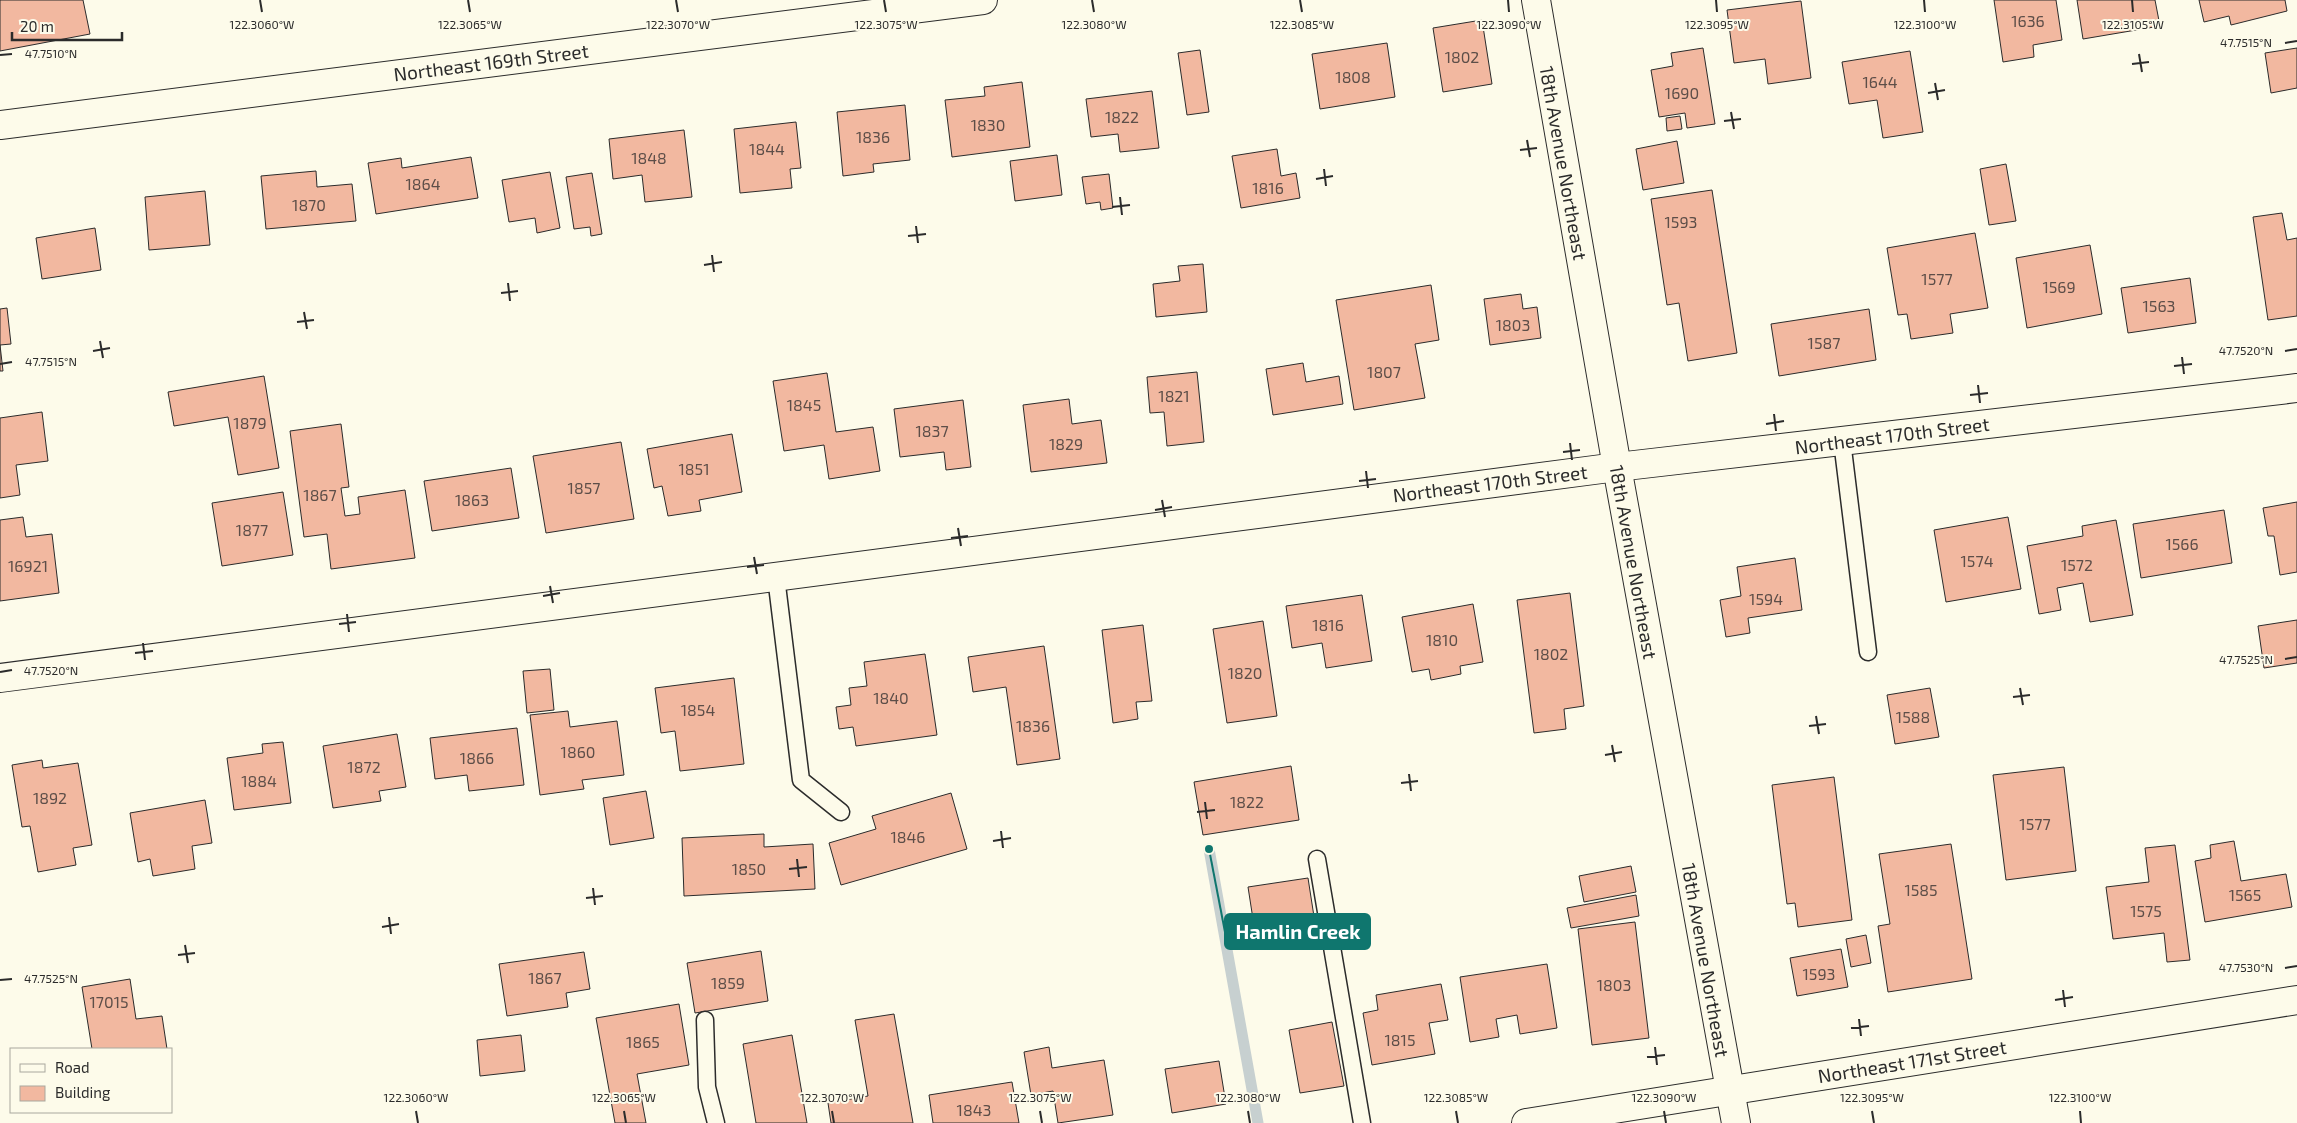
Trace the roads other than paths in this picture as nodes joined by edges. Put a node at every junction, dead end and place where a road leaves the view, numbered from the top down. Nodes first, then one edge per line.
1 (983, 0) edge
2 (1536, 0) edge
3 (0, 125) edge
4 (2297, 388) edge
5 (1842, 441) junction
6 (1617, 467) junction
7 (776, 576) junction
8 (1868, 652) dead end
9 (0, 678) edge
10 (841, 812) dead end
11 (1317, 859) dead end
12 (2297, 1000) edge
13 (705, 1020) dead end
14 (1730, 1090) junction
15 (716, 1123) edge
16 (1362, 1123) edge
17 (1526, 1123) edge
18 (1736, 1123) edge

1 - 3 street, Northeast 169th Street
2 - 6 street, 18th Avenue Northeast
4 - 5 street, Northeast 170th Street
5 - 6 street, Northeast 170th Street
5 - 8 lane
6 - 7 street, Northeast 170th Street
6 - 14 street, 18th Avenue Northeast
7 - 9 street, Northeast 170th Street
7 - 10 lane
11 - 16 lane
12 - 14 street, Northeast 171st Street
13 - 15 lane
14 - 17 street, Northeast 171st Street
14 - 18 street, 18th Avenue Northeast

